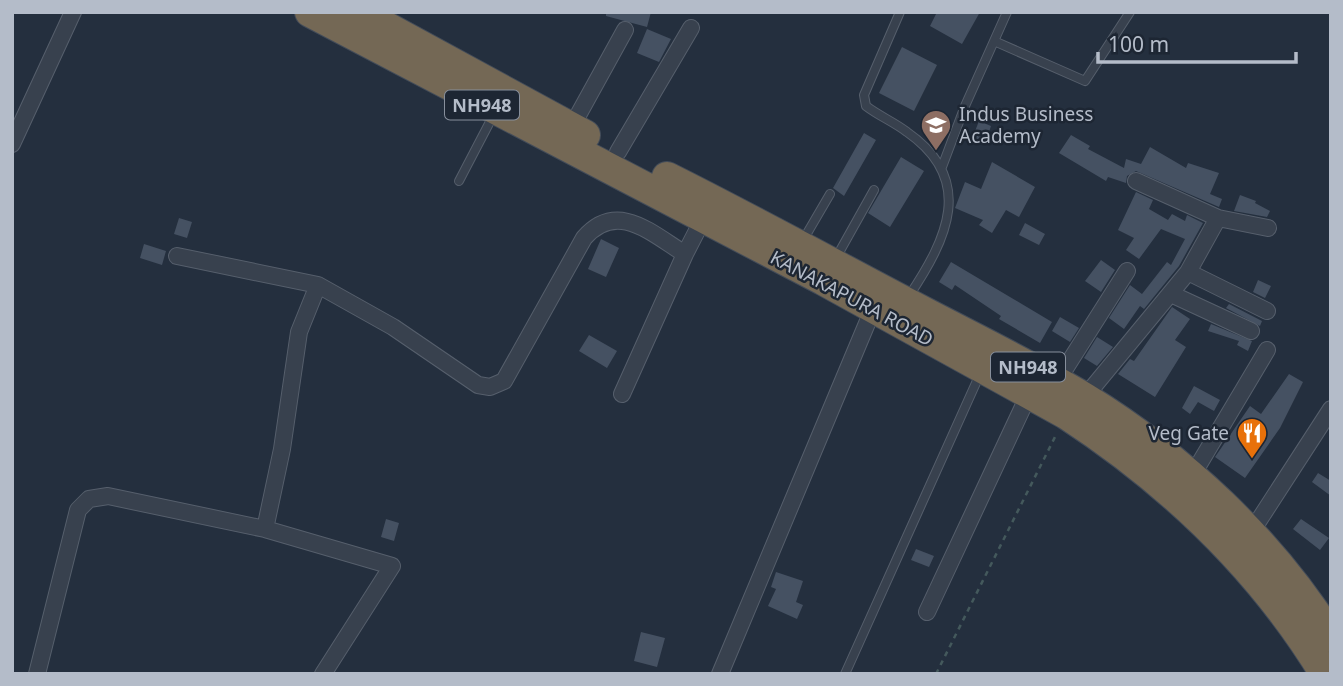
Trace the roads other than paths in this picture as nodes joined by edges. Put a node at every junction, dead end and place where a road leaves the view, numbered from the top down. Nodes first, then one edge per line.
1 (73, 12) edge
2 (310, 12) edge
3 (359, 12) edge
4 (900, 12) edge
5 (1007, 12) edge
6 (1130, 12) edge
7 (691, 27) dead end
8 (625, 30) dead end
9 (994, 41) junction
10 (495, 112) junction
11 (571, 128) junction
12 (12, 144) edge
13 (618, 152) junction
14 (943, 167) junction
15 (459, 181) dead end
16 (1136, 181) dead end
17 (661, 185) junction
18 (874, 190) dead end
19 (830, 194) dead end
20 (1218, 218) junction
21 (703, 219) junction
22 (1268, 228) dead end
23 (801, 244) junction
24 (685, 254) junction
25 (177, 256) dead end
26 (834, 261) junction
27 (1127, 271) dead end
28 (1188, 272) junction
29 (318, 285) junction
30 (1171, 294) junction
31 (905, 302) junction
32 (873, 309) junction
33 (1267, 311) dead end
34 (1251, 331) dead end
35 (1267, 350) dead end
36 (982, 368) junction
37 (1056, 383) junction
38 (622, 394) dead end
39 (1028, 394) junction
40 (1075, 406) junction
41 (1331, 409) edge
42 (1192, 476) junction
43 (265, 528) junction
44 (1250, 534) junction
45 (927, 612) dead end
46 (1328, 623) edge
47 (37, 674) edge
48 (323, 674) edge
49 (720, 674) edge
50 (845, 674) edge
51 (1325, 674) edge

1 - 12 street
2 - 10 highway, KANAKAPURA ROAD / NH948
3 - 11 highway, KANAKAPURA ROAD / NH948
4 - 14 lane
5 - 9 lane
6 - 9 lane
7 - 13 street
8 - 11 street
9 - 14 lane
10 - 15 lane
10 - 17 highway, KANAKAPURA ROAD / NH948
11 - 13 highway, KANAKAPURA ROAD / NH948
13 - 17 highway, KANAKAPURA ROAD / NH948
14 - 31 lane
16 - 20 street
17 - 21 highway, KANAKAPURA ROAD / NH948
17 - 23 highway, KANAKAPURA ROAD / NH948
18 - 26 lane
19 - 23 lane
20 - 22 street
20 - 28 street
21 - 24 street
21 - 32 highway, KANAKAPURA ROAD / NH948
23 - 26 highway, KANAKAPURA ROAD / NH948
24 - 29 street
24 - 38 street
25 - 29 street
26 - 31 highway, KANAKAPURA ROAD / NH948
27 - 37 street
28 - 30 street
28 - 33 street
29 - 43 street
30 - 34 street
30 - 40 street
31 - 37 highway, KANAKAPURA ROAD / NH948
32 - 36 highway, KANAKAPURA ROAD / NH948
32 - 49 street
35 - 42 street
36 - 39 highway, KANAKAPURA ROAD / NH948
36 - 50 lane
37 - 40 highway, KANAKAPURA ROAD / NH948
39 - 40 highway, KANAKAPURA ROAD / NH948
39 - 45 street
40 - 42 highway, KANAKAPURA ROAD / NH948
40 - 51 highway, KANAKAPURA ROAD / NH948
41 - 44 street
42 - 44 highway, KANAKAPURA ROAD / NH948
43 - 47 street
43 - 48 street
44 - 46 highway, KANAKAPURA ROAD / NH948

